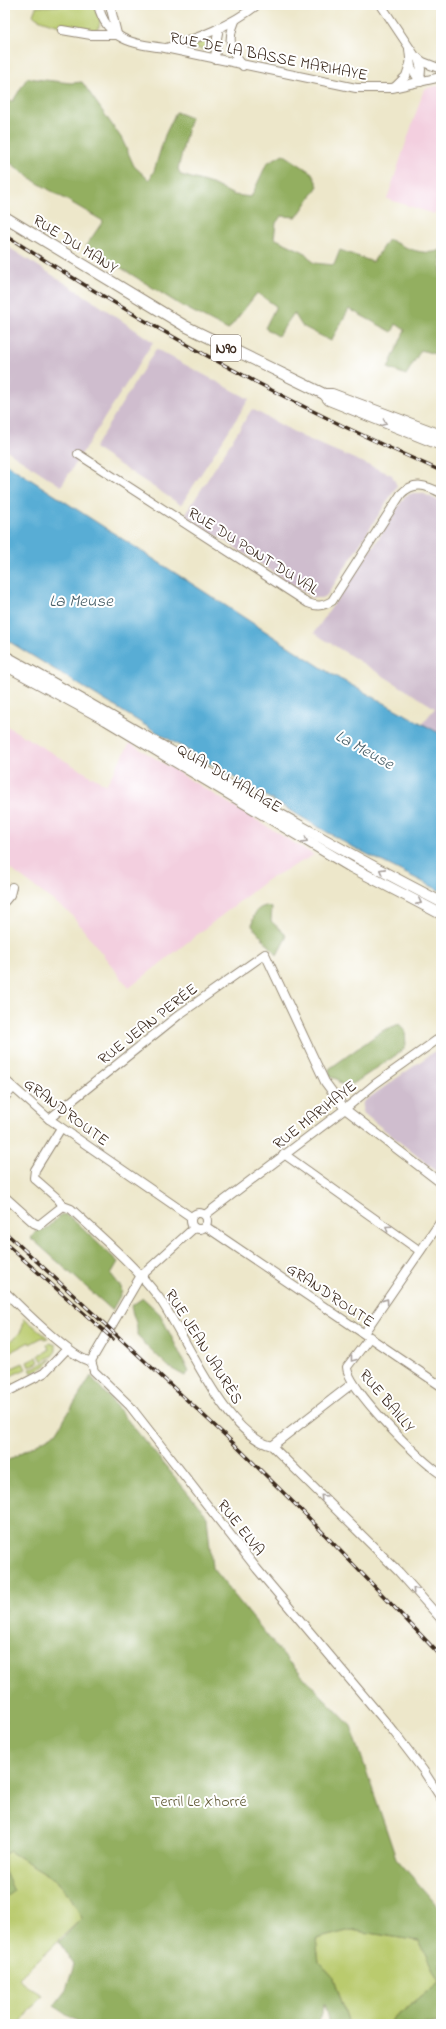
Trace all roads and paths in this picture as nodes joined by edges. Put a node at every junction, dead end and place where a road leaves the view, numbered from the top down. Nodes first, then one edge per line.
1 (110, 5) edge
2 (257, 5) edge
3 (381, 5) edge
4 (98, 6) edge
5 (235, 21) junction
6 (220, 28) junction
7 (62, 30) dead end
8 (117, 35) junction
9 (230, 38) junction
10 (165, 48) junction
11 (409, 48) junction
12 (418, 58) junction
13 (215, 59) junction
14 (411, 63) junction
15 (243, 66) junction
16 (441, 69) edge
17 (441, 76) edge
18 (420, 82) junction
19 (394, 87) junction
20 (5, 217) edge
21 (324, 394) junction
22 (441, 435) edge
23 (441, 445) edge
24 (78, 454) dead end
25 (441, 493) edge
26 (5, 656) edge
27 (5, 665) edge
28 (12, 886) dead end
29 (5, 901) edge
30 (441, 902) edge
31 (441, 914) edge
32 (441, 1037) edge
33 (5, 1080) edge
34 (13, 1088) junction
35 (5, 1097) edge
36 (345, 1109) junction
37 (49, 1119) junction
38 (61, 1128) junction
39 (284, 1154) junction
40 (441, 1183) edge
41 (5, 1197) edge
42 (63, 1206) junction
43 (205, 1215) junction
44 (191, 1217) junction
45 (441, 1221) edge
46 (206, 1226) junction
47 (194, 1228) junction
48 (420, 1251) junction
49 (140, 1277) junction
50 (5, 1292) edge
51 (367, 1335) junction
52 (67, 1349) junction
53 (91, 1361) junction
54 (353, 1383) junction
55 (441, 1386) edge
56 (5, 1393) edge
57 (272, 1446) junction
58 (441, 1474) edge
59 (441, 1618) edge
60 (441, 1798) edge

1 - 8 street
2 - 5 street
3 - 11 street
4 - 8 street, RUE DE LA BASSE MARIHAYE
5 - 6 street
5 - 9 street
6 - 10 street
6 - 13 street
7 - 8 street, RUE DE LA BASSE MARIHAYE
8 - 10 street, RUE DE LA BASSE MARIHAYE
9 - 13 street
9 - 15 street
10 - 13 street, RUE DE LA BASSE MARIHAYE
11 - 12 street
11 - 14 street
12 - 16 street
12 - 18 street
13 - 15 street, RUE DE LA BASSE MARIHAYE
14 - 18 street
14 - 19 street
15 - 19 street, RUE DE LA BASSE MARIHAYE
17 - 18 street, RUE DE LA BASSE MARIHAYE
18 - 19 street, RUE DE LA BASSE MARIHAYE
20 - 21 main road, RUE DU MANY / N90
21 - 22 main road, N90
21 -> 23 main road, N90
24 - 25 street, RUE DU PONT DU VAL
30 -> 26 main road, QUAI DU HALAGE
27 -> 31 main road, QUAI DU HALAGE
28 - 29 street
32 - 36 street, RUE MARIHAYE
33 - 34 street, GRAND'ROUTE
34 - 35 street
34 - 37 street, GRAND'ROUTE
36 - 37 street, RUE JEAN PERÉE
36 - 39 street, RUE MARIHAYE
36 - 40 street
37 - 38 street, GRAND'ROUTE
38 - 42 street, RUE JEAN JAURÈS
38 - 44 street, GRAND'ROUTE
39 - 43 street, RUE MARIHAYE
48 -> 39 street
41 - 42 street
42 - 49 street, RUE JEAN JAURÈS
43 - 44 street
43 - 46 street
44 - 47 street
45 - 48 street
46 - 47 street
46 - 51 street, GRAND'ROUTE
47 - 49 street
51 -> 48 street
49 - 53 street
49 - 57 street, RUE JEAN JAURÈS
50 - 52 street
51 -> 54 street, RUE BAILLY
51 - 55 street, GRAND'ROUTE
52 - 53 street
52 - 56 street
53 - 60 street, RUE ELVA
54 - 57 street
54 - 58 street, RUE BAILLY
59 -> 57 street, RUE JEAN JAURÈS

